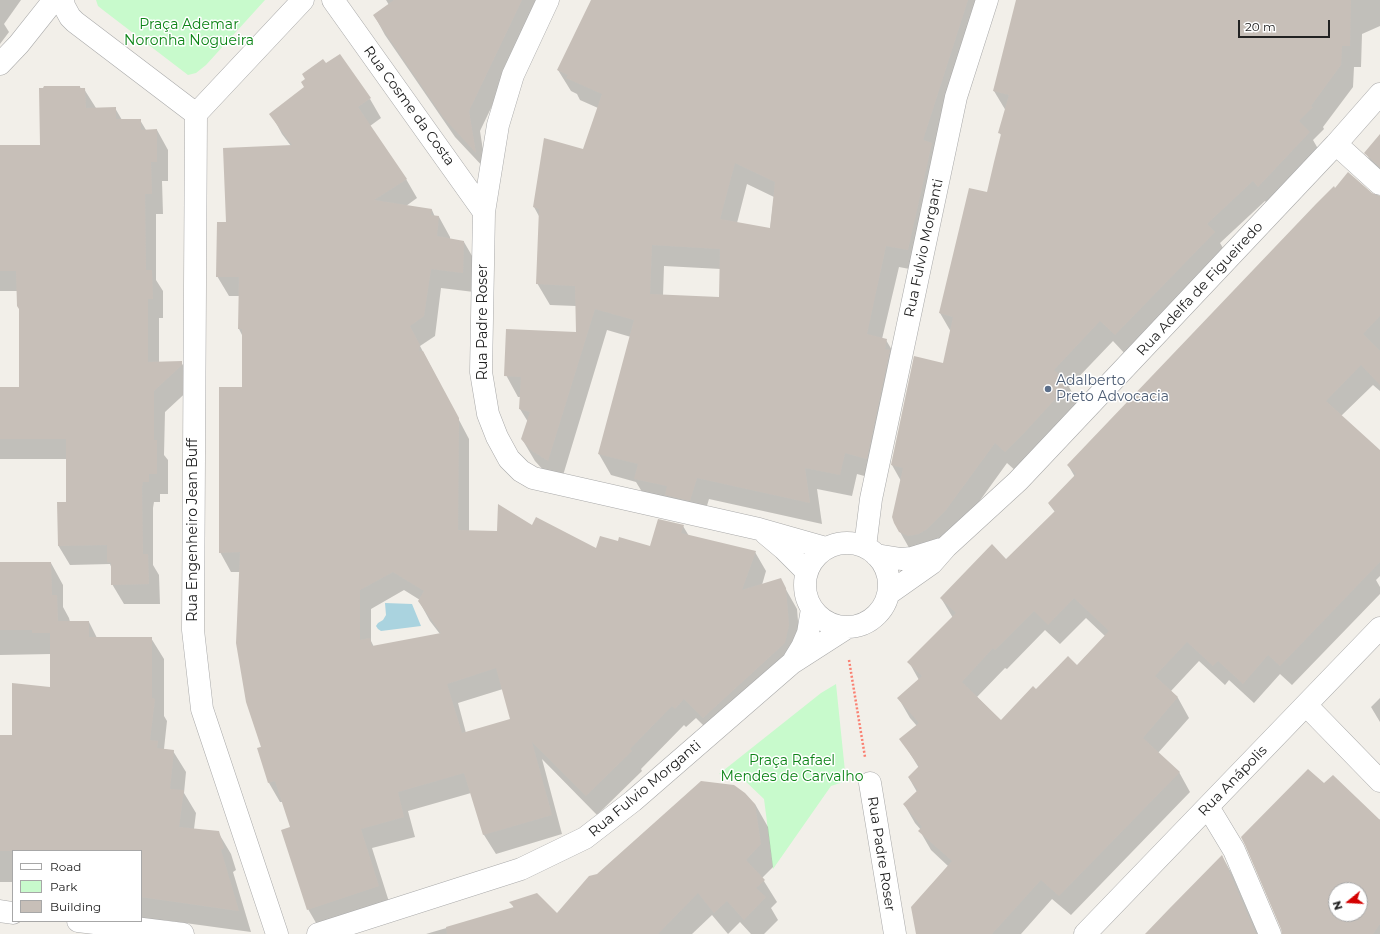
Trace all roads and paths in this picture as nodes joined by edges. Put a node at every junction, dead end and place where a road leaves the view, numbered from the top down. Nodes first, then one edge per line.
1 (54, 0) edge
2 (63, 0) edge
3 (303, 0) edge
4 (333, 0) edge
5 (548, 0) edge
6 (987, 0) edge
7 (0, 64) edge
8 (1380, 94) edge
9 (196, 114) junction
10 (1336, 144) junction
11 (1380, 184) edge
12 (484, 212) junction
13 (871, 499) junction
14 (759, 528) junction
15 (832, 546) junction
16 (946, 547) junction
17 (871, 551) junction
18 (807, 572) junction
19 (888, 594) junction
20 (812, 609) junction
21 (1380, 628) edge
22 (842, 631) junction
23 (792, 663) junction
24 (1306, 705) junction
25 (1380, 781) edge
26 (870, 783) joint
27 (1208, 807) junction
28 (0, 911) edge
29 (12, 913) edge
30 (86, 922) edge
31 (183, 934) edge
32 (277, 934) edge
33 (318, 934) edge
34 (895, 934) edge
35 (1085, 934) edge
36 (1270, 934) edge

1 - 7 street
2 - 9 street
3 - 9 street
4 - 12 street, Rua Cosme da Costa
5 - 12 street, Rua Padre Roser
6 - 13 street, Rua Fulvio Morganti
8 - 10 street, Rua Adelfa de Figueiredo
9 - 32 street, Rua Engenheiro Jean Buff
10 - 11 street
10 - 16 street, Rua Adelfa de Figueiredo
12 - 14 street, Rua Padre Roser
13 - 15 street, Rua Fulvio Morganti
13 - 17 street, Rua Fulvio Morganti
14 - 15 street, Rua Padre Roser
14 - 18 street, Rua Padre Roser
15 - 17 street
15 - 18 street
16 - 17 street, Rua Adelfa de Figueiredo
16 - 19 street, Rua Adelfa de Figueiredo
17 - 19 street
18 - 20 street
19 - 22 street
20 - 22 street
20 - 23 street, Rua Fulvio Morganti
21 - 24 street, Rua Anápolis
22 - 23 street, Rua Fulvio Morganti
22 - 26 path, Rua Padre Roser
23 - 33 street, Rua Fulvio Morganti
24 - 25 street
24 - 27 street, Rua Anápolis
26 - 34 street, Rua Padre Roser
27 - 35 street, Rua Anápolis
27 - 36 street
28 - 29 street
30 - 31 street

